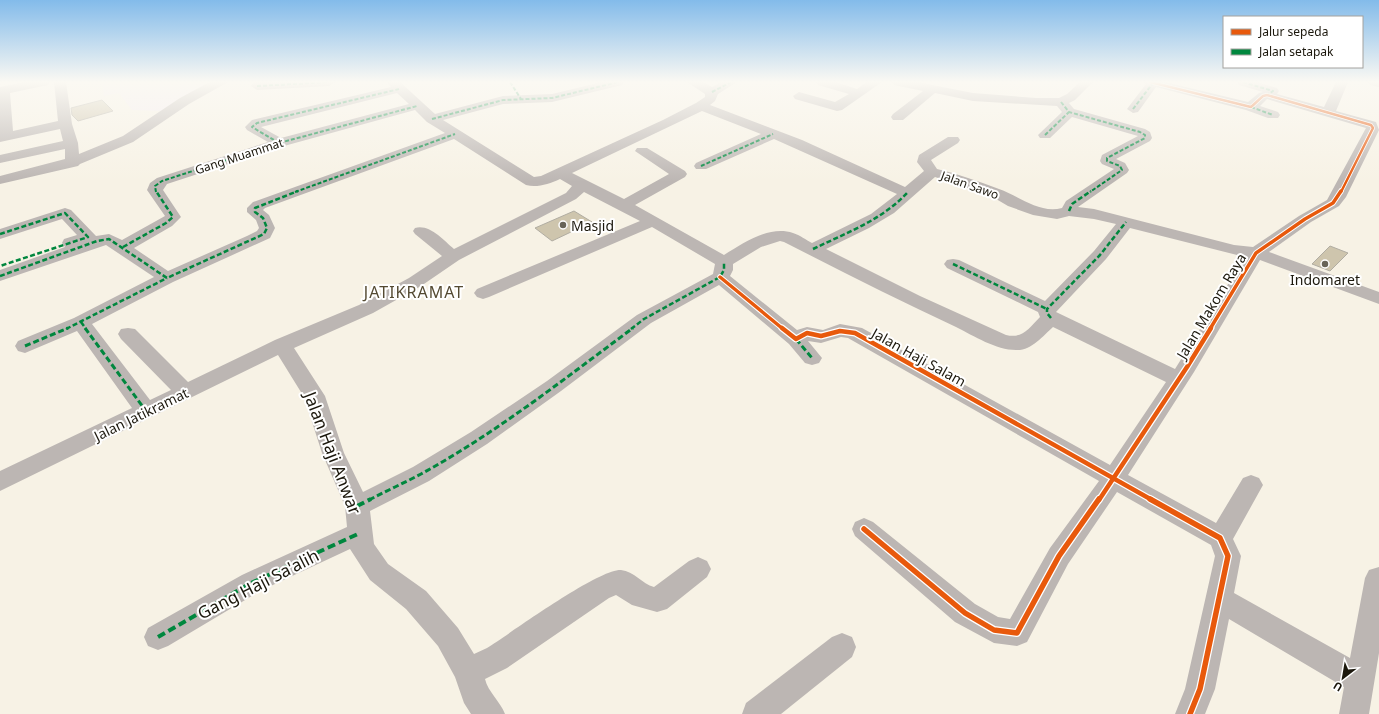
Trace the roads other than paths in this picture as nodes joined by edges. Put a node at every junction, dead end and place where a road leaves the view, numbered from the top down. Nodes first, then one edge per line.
1 (3, 115) edge
2 (64, 115) edge
3 (161, 115) edge
4 (286, 115) edge
5 (382, 115) edge
6 (428, 115) edge
7 (446, 115) edge
8 (683, 115) edge
9 (725, 115) edge
10 (1059, 115) edge
11 (1095, 115) edge
12 (1336, 115) edge
13 (432, 119) junction
14 (65, 124) junction
15 (455, 134) junction
16 (773, 134) junction
17 (1045, 135) dead end
18 (3, 137) edge
19 (953, 140) dead end
20 (71, 143) junction
21 (279, 143) junction
22 (642, 151) dead end
23 (0, 159) edge
24 (73, 163) junction
25 (701, 166) dead end
26 (932, 172) junction
27 (560, 173) junction
28 (0, 180) edge
29 (582, 185) junction
30 (908, 193) junction
31 (624, 205) junction
32 (1069, 211) junction
33 (653, 221) junction
34 (1126, 222) junction
35 (421, 231) dead end
36 (0, 234) edge
37 (123, 248) junction
38 (813, 249) junction
39 (1256, 253) junction
40 (453, 256) junction
41 (953, 264) dead end
42 (0, 266) edge
43 (722, 270) junction
44 (0, 276) edge
45 (167, 278) junction
46 (484, 293) dead end
47 (1379, 298) edge
48 (1049, 314) junction
49 (81, 322) junction
50 (128, 334) dead end
51 (796, 339) junction
52 (282, 345) junction
53 (25, 346) dead end
54 (812, 358) dead end
55 (1178, 379) junction
56 (186, 392) junction
57 (146, 411) junction
58 (1114, 478) junction
59 (0, 482) edge
60 (1251, 485) dead end
61 (357, 506) junction
62 (864, 529) dead end
63 (360, 533) junction
64 (1220, 538) junction
65 (698, 570) dead end
66 (1378, 578) dead end
67 (1218, 598) junction
68 (158, 638) dead end
69 (842, 647) dead end
70 (468, 672) junction
71 (1361, 681) junction
72 (490, 714) edge
73 (757, 714) edge
74 (1190, 714) edge
75 (1354, 714) edge

1 - 18 street
2 - 14 street
3 - 24 street
4 - 21 street
5 - 21 street, Gang Muammat
6 - 13 street
7 - 13 street
8 - 27 street
9 - 16 street
10 - 17 street
11 - 32 street
12 - 39 street, Jalan Makom Raya
13 - 15 street
14 - 18 street
14 - 20 street
15 - 27 street
15 - 45 street
16 - 25 street
16 - 30 street
19 - 26 street
20 - 23 street
20 - 24 street
21 - 37 street, Gang Muammat
22 - 31 street
24 - 28 street
26 - 30 street, Jalan Sawo
26 - 32 street, Jalan Sawo
27 - 29 street
29 - 31 street
29 - 40 street, Jalan Jatikramat
30 - 38 street, Jalan Sawo
31 - 33 street
32 - 34 street, Jalan Sawo
33 - 43 street
33 - 46 street
34 - 39 street, Jalan Sawo
34 - 48 street
35 - 40 street
36 - 42 street
37 - 44 street
37 - 45 street
38 - 43 street
38 - 48 street
39 - 47 street, Jalan Sawo
39 - 55 street, Jalan Makom Raya
40 - 52 street, Jalan Jatikramat
41 - 48 street
43 - 51 street
43 - 61 street
45 - 49 street
48 - 55 street
49 - 53 street
49 - 57 street
50 - 56 street
51 - 54 street
51 - 58 street, Jalan Haji Salam
52 - 56 street, Jalan Jatikramat
52 - 61 street, Jalan Haji Anwar
55 - 58 street, Jalan Makom Raya
56 - 57 street, Jalan Jatikramat
57 - 59 street, Jalan Jatikramat
58 - 62 street, Jalan Makom Raya
58 - 64 street, Jalan Haji Salam
60 - 64 street
61 - 63 street, Jalan Haji Anwar
63 - 68 street, Gang Haji Sa'alih
63 - 70 street, Jalan Haji Anwar
64 - 67 street
65 - 70 street
66 - 71 street
67 - 71 street
67 - 74 street
69 - 73 street
70 - 72 street, Jalan Haji Anwar
71 - 75 street

